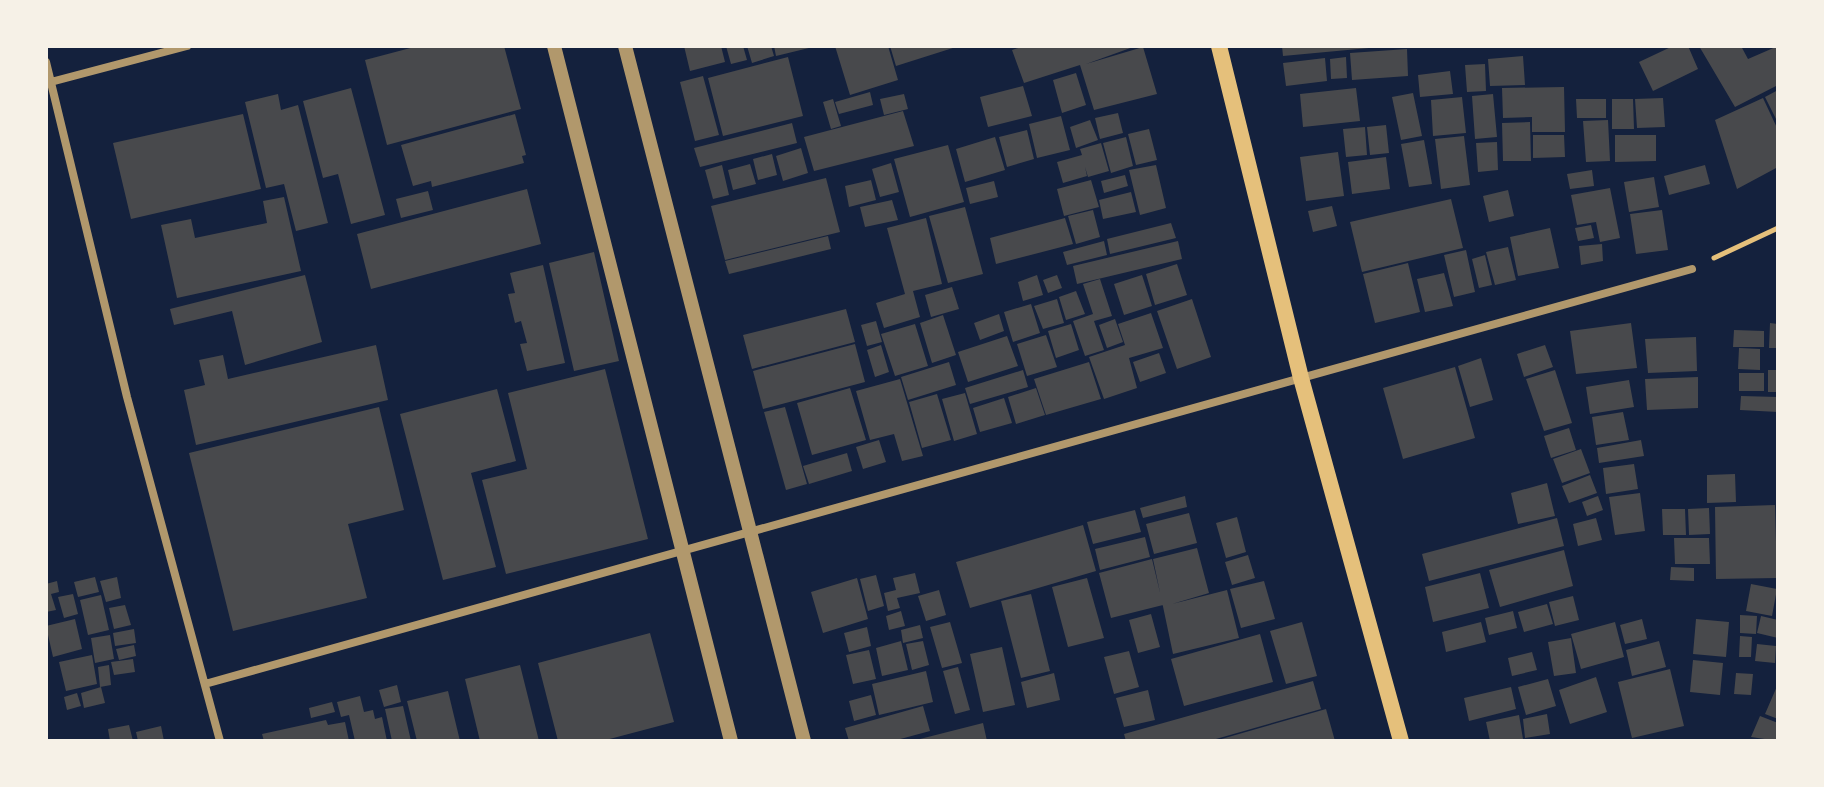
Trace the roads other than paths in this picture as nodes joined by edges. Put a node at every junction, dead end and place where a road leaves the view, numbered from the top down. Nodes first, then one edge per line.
1 (187, 46) edge
2 (554, 46) edge
3 (625, 46) edge
4 (1219, 46) edge
5 (46, 62) edge
6 (48, 83) edge
7 (1692, 269) road end
8 (1301, 378) junction
9 (750, 532) junction
10 (683, 550) junction
11 (205, 684) junction
12 (220, 741) edge
13 (731, 741) edge
14 (804, 741) edge
15 (1401, 741) edge

1 - 6 street
2 - 10 street
3 - 9 street
4 - 8 main road
5 - 6 street
6 - 11 street
7 - 8 street
8 - 9 street
8 - 15 main road
9 - 10 street
9 - 14 street
10 - 11 street
10 - 13 street
11 - 12 street

